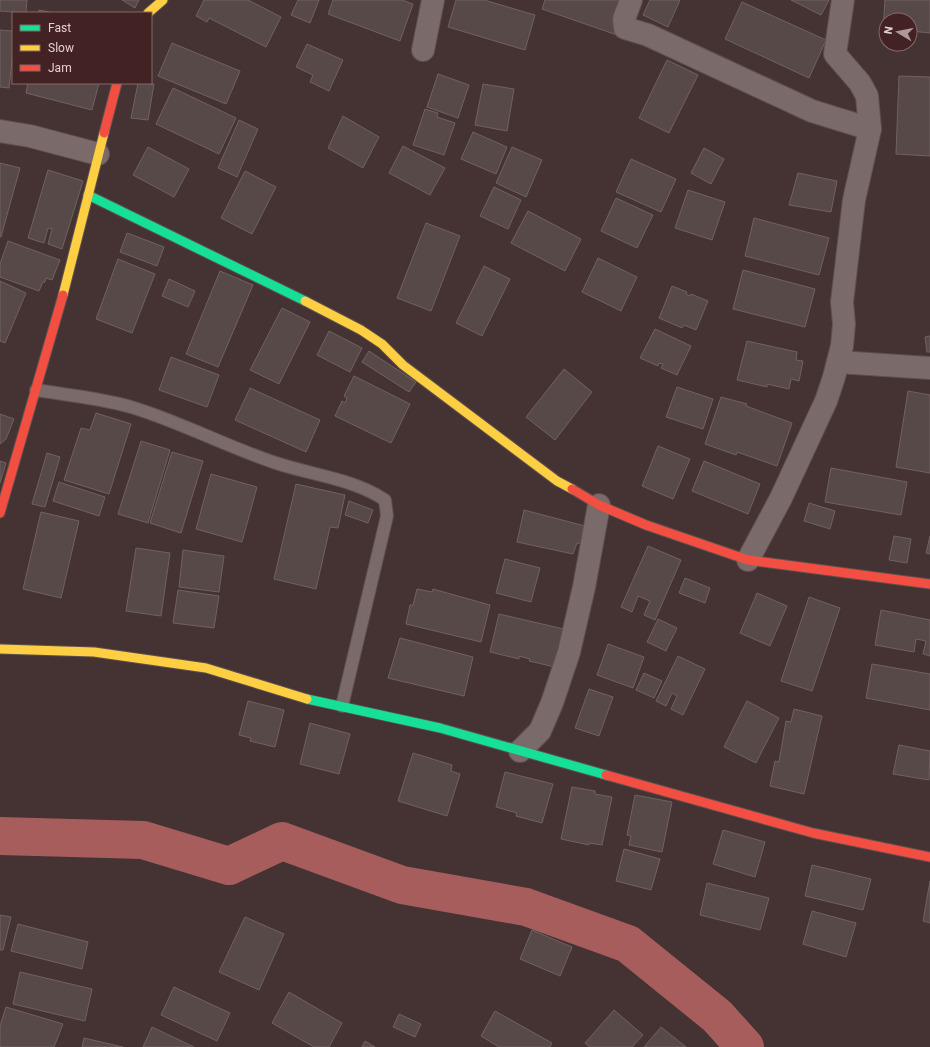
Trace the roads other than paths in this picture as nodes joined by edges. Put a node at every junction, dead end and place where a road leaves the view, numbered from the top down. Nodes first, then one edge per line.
1 (163, 0) edge
2 (433, 0) edge
3 (631, 0) edge
4 (843, 0) edge
5 (149, 12) edge
6 (423, 50) dead end
7 (116, 84) edge
8 (870, 129) junction
9 (0, 131) edge
10 (98, 154) junction
11 (88, 195) junction
12 (838, 362) junction
13 (930, 368) edge
14 (36, 390) junction
15 (599, 505) junction
16 (0, 513) edge
17 (748, 560) junction
18 (930, 584) edge
19 (0, 649) edge
20 (342, 706) junction
21 (520, 750) junction
22 (930, 857) edge

1 - 5 street
2 - 6 street
3 - 8 street
4 - 8 street
7 - 10 street
8 - 12 street
9 - 10 street
10 - 11 street
11 - 14 street
11 - 15 street
12 - 13 street
12 - 17 street
14 - 16 street
14 - 20 lane
15 - 17 street
15 - 21 street
17 - 18 street
19 - 20 street
20 - 21 street
21 - 22 street

